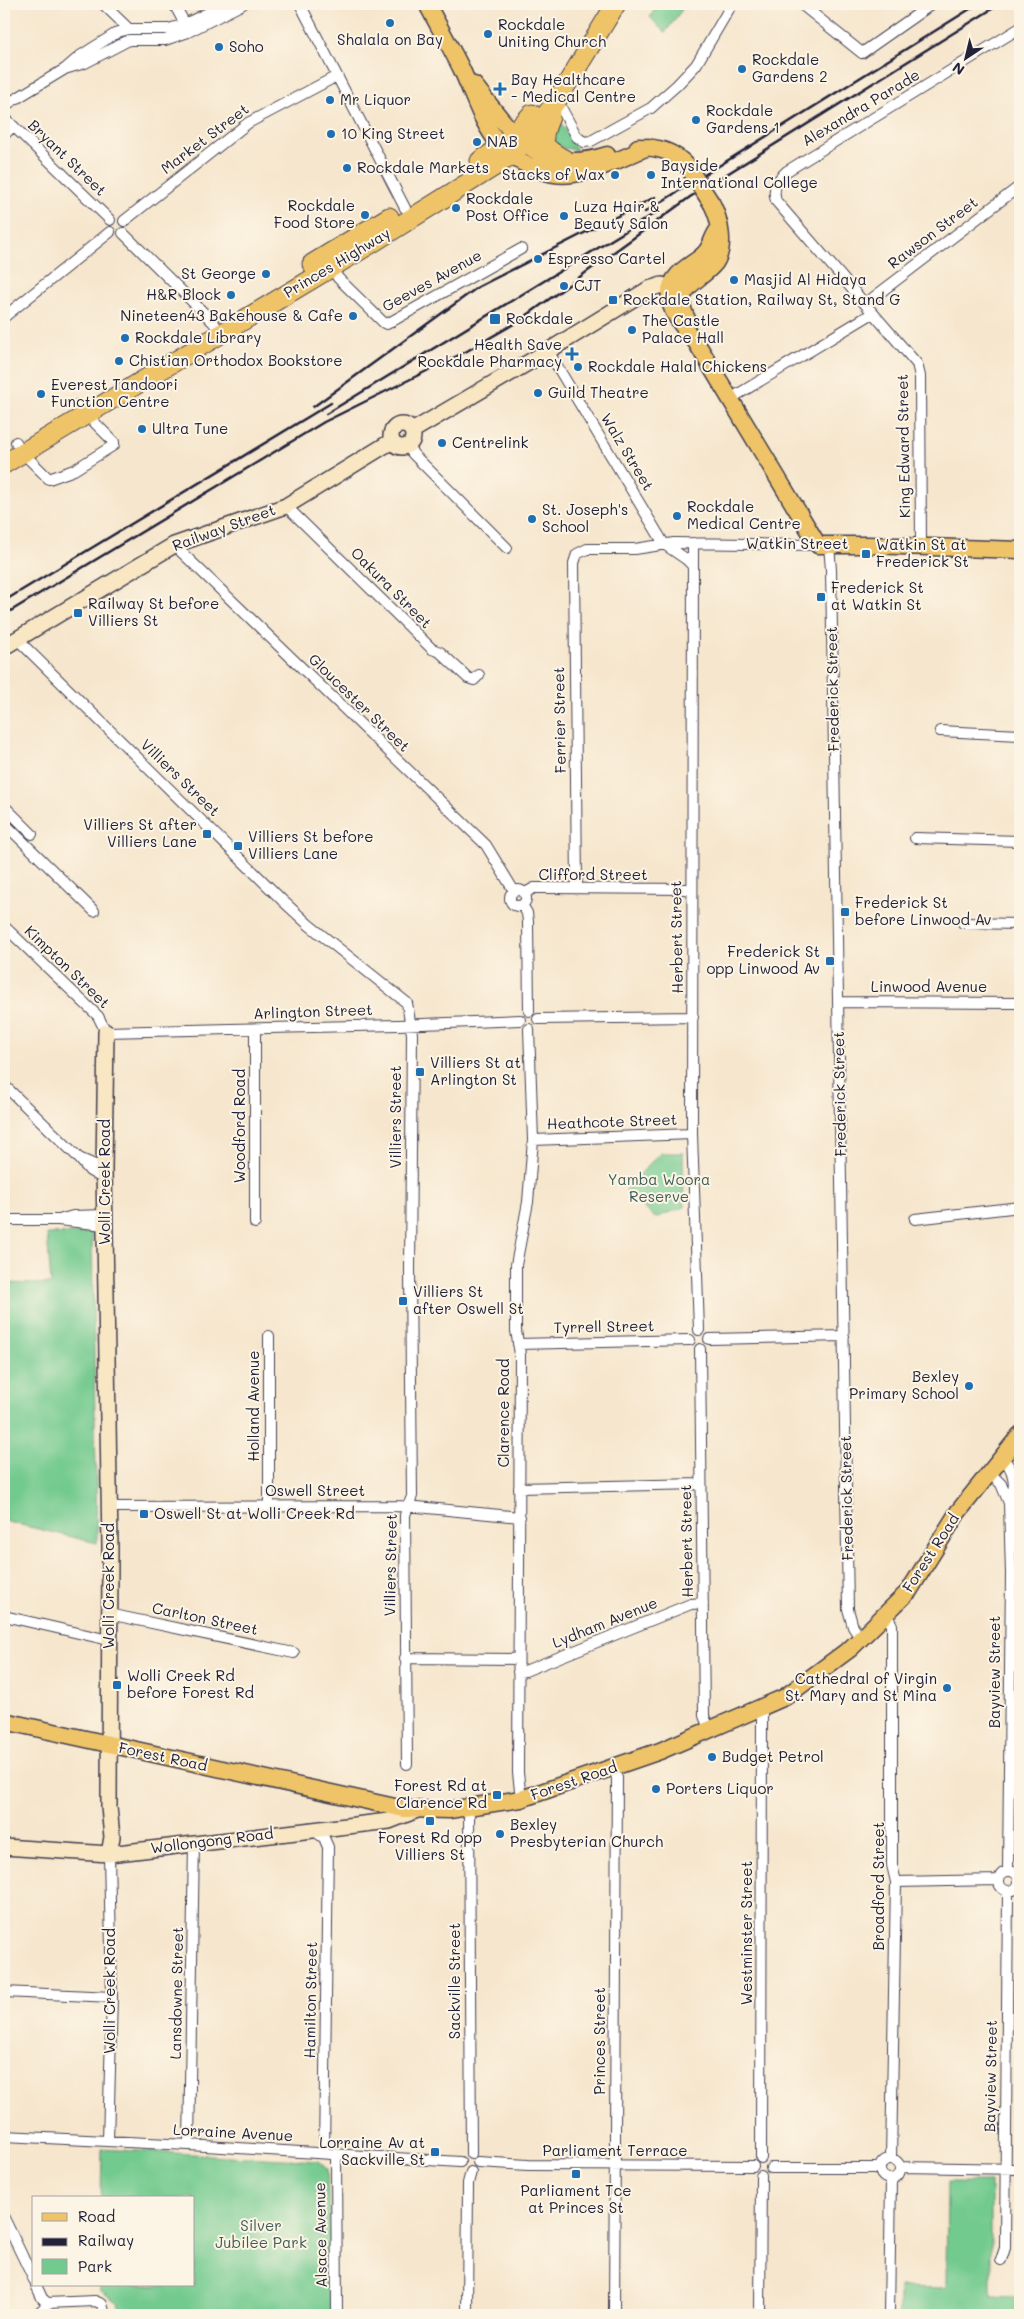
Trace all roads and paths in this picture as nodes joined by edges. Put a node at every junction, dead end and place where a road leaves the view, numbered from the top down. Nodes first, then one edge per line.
1 (103, 4) edge
2 (174, 4) edge
3 (226, 4) edge
4 (243, 4) edge
5 (300, 4) edge
6 (427, 4) edge
7 (603, 4) edge
8 (616, 4) edge
9 (732, 4) edge
10 (801, 4) edge
11 (932, 4) edge
12 (185, 24) junction
13 (1020, 28) edge
14 (129, 29) junction
15 (65, 69) junction
16 (337, 76) junction
17 (557, 100) junction
18 (4, 106) edge
19 (4, 117) edge
20 (13, 126) junction
21 (4, 135) edge
22 (512, 145) junction
23 (648, 147) junction
24 (569, 162) junction
25 (1020, 186) edge
26 (774, 188) joint
27 (405, 208) junction
28 (110, 220) junction
29 (124, 220) junction
30 (110, 232) junction
31 (123, 233) junction
32 (521, 249) dead end
33 (328, 261) junction
34 (677, 292) junction
35 (864, 304) junction
36 (873, 313) junction
37 (4, 317) edge
38 (217, 328) junction
39 (548, 351) junction
40 (730, 399) junction
41 (81, 410) junction
42 (412, 431) junction
43 (392, 441) junction
44 (408, 446) junction
45 (14, 448) edge
46 (4, 464) edge
47 (286, 506) junction
48 (692, 543) junction
49 (664, 544) junction
50 (174, 545) junction
51 (823, 545) junction
52 (921, 546) junction
53 (507, 548) dead end
54 (1020, 550) edge
55 (577, 554) joint
56 (692, 566) junction
57 (10, 643) edge
58 (479, 675) dead end
59 (940, 731) dead end
60 (1020, 735) edge
61 (4, 806) edge
62 (4, 823) edge
63 (32, 834) dead end
64 (914, 838) dead end
65 (1020, 841) edge
66 (577, 887) junction
67 (691, 889) junction
68 (514, 891) junction
69 (525, 894) junction
70 (522, 905) junction
71 (94, 911) dead end
72 (964, 923) dead end
73 (1020, 924) edge
74 (4, 926) edge
75 (838, 1002) junction
76 (1020, 1003) edge
77 (528, 1011) junction
78 (693, 1017) junction
79 (538, 1019) junction
80 (520, 1020) junction
81 (412, 1025) junction
82 (255, 1029) junction
83 (529, 1029) junction
84 (106, 1032) junction
85 (4, 1085) edge
86 (692, 1134) junction
87 (532, 1140) junction
88 (104, 1174) junction
89 (1020, 1207) edge
90 (915, 1218) dead end
91 (4, 1220) edge
92 (105, 1220) junction
93 (255, 1223) dead end
94 (699, 1330) junction
95 (269, 1336) dead end
96 (844, 1336) junction
97 (708, 1339) junction
98 (690, 1340) junction
99 (518, 1344) junction
100 (700, 1349) junction
101 (1020, 1435) edge
102 (1001, 1457) junction
103 (989, 1472) junction
104 (700, 1484) junction
105 (519, 1488) junction
106 (1009, 1503) junction
107 (407, 1506) junction
108 (109, 1507) junction
109 (269, 1507) junction
110 (520, 1517) junction
111 (1015, 1573) edge
112 (703, 1603) junction
113 (109, 1614) junction
114 (886, 1614) junction
115 (4, 1616) edge
116 (861, 1639) junction
117 (109, 1640) junction
118 (294, 1653) dead end
119 (405, 1658) junction
120 (518, 1659) junction
121 (518, 1672) junction
122 (762, 1708) junction
123 (4, 1721) edge
124 (710, 1731) junction
125 (109, 1745) junction
126 (407, 1764) dead end
127 (613, 1768) junction
128 (521, 1799) junction
129 (469, 1808) junction
130 (418, 1810) junction
131 (335, 1828) junction
132 (312, 1829) junction
133 (194, 1843) junction
134 (4, 1847) edge
135 (328, 1847) junction
136 (109, 1854) junction
137 (1008, 1871) junction
138 (999, 1880) junction
139 (1020, 1881) edge
140 (896, 1882) junction
141 (1008, 1891) junction
142 (4, 1992) edge
143 (112, 1997) junction
144 (4, 2136) edge
145 (108, 2141) junction
146 (189, 2144) junction
147 (324, 2153) junction
148 (336, 2154) junction
149 (471, 2154) junction
150 (761, 2158) junction
151 (891, 2159) junction
152 (460, 2162) junction
153 (478, 2162) junction
154 (614, 2166) junction
155 (753, 2166) junction
156 (900, 2167) junction
157 (771, 2168) junction
158 (880, 2168) junction
159 (1005, 2169) junction
160 (1020, 2169) edge
161 (471, 2172) junction
162 (761, 2176) junction
163 (891, 2179) junction
164 (4, 2218) edge
165 (1001, 2260) dead end
166 (32, 2276) edge
167 (36, 2286) edge
168 (47, 2303) junction
169 (36, 2315) edge
170 (105, 2315) edge
171 (337, 2315) edge
172 (467, 2315) edge
173 (614, 2315) edge
174 (760, 2315) edge
175 (889, 2315) edge

1 - 14 street
2 - 12 street
3 - 12 street
4 - 15 street
5 - 16 street
6 - 22 main road
7 - 22 highway, Princes Highway
8 - 17 highway, Princes Highway
9 - 17 street
10 - 11 street
12 - 14 street
13 - 26 street, Alexandra Parade
14 - 15 street
15 - 18 street
16 - 27 street
16 - 29 street, Market Street
17 - 22 highway, Princes Highway
17 - 24 highway
19 - 20 street, Bryant Street
20 - 21 street
20 - 28 street, Bryant Street
22 - 23 main road
22 - 24 main road
22 - 27 highway, Princes Highway
22 - 33 highway, Princes Highway
23 - 24 main road
23 - 34 main road, bridge
25 - 35 street, Rawson Street
26 - 35 street, King Edward Street
27 - 33 highway, Princes Highway
28 - 29 street
28 - 30 street
29 - 31 street
30 - 31 street
30 - 37 street
31 - 38 street
32 - 33 street, Geeves Avenue
33 - 38 highway, Princes Highway
34 - 39 street
34 - 40 main road, Frederick Street
35 - 36 street, King Edward Street
36 - 40 street
36 - 52 street, King Edward Street
38 - 41 highway, Princes Highway
39 - 42 street
39 - 49 street, Walz Street
40 - 51 main road, Frederick Street
41 - 45 highway, Princes Highway
41 - 45 street
42 - 43 street
42 - 44 street
43 - 44 street
43 - 47 street, Railway Street
44 - 53 street
45 - 46 highway, Princes Highway
47 - 50 street, Railway Street
47 - 58 street, Oakura Street
48 - 49 street, Watkin Street
48 - 51 street, Watkin Street
48 - 56 street, Herbert Street
49 - 55 street, Watkin Street
49 - 56 street
50 - 57 street, Railway Street
50 - 68 street, Gloucester Street
51 - 52 main road, Watkin Street
51 - 75 street, Frederick Street
52 - 54 main road, Watkin Street
55 - 66 street, Ferrier Street
56 - 67 street, Herbert Street
57 - 81 street, Villiers Street
59 - 60 street
61 - 63 street
62 - 71 street
64 - 65 street
66 - 67 street, Clifford Street
66 - 69 street, Clifford Street
67 - 78 street, Herbert Street
68 - 69 street
68 - 70 street
69 - 70 street
70 - 77 street
72 - 73 street
74 - 84 street, Kimpton Street
75 - 76 street, Linwood Avenue
75 - 96 street, Frederick Street
77 - 79 street
77 - 80 street
78 - 79 street
78 - 86 street, Herbert Street
79 - 83 street
80 - 81 street, Arlington Street
80 - 83 street
81 - 82 street, Arlington Street
81 - 107 street, Villiers Street
82 - 84 street, Arlington Street
82 - 93 street, Woodford Road
83 - 87 street, Clarence Road
84 - 88 street, Wolli Creek Road
85 - 88 street
86 - 87 street, Heathcote Street
86 - 94 street, Herbert Street
87 - 99 street, Clarence Road
88 - 92 street, Wolli Creek Road
89 - 90 street
91 - 92 street
92 - 108 street, Wolli Creek Road
94 - 97 street
94 - 98 street
95 - 109 street, Holland Avenue
96 - 97 street
96 - 116 street, Frederick Street
97 - 100 street
98 - 99 street, Tyrrell Street
98 - 100 street
99 - 105 street, Clarence Road
100 - 104 street, Herbert Street
101 - 102 main road, Forest Road
102 - 103 main road, Forest Road
102 - 106 street, Bayview Street
103 - 106 street, Bayview Street
103 - 114 main road, Forest Road
104 - 105 street
104 - 112 street, Herbert Street
105 - 110 street, Clarence Road
106 - 111 street, Bayview Street
107 - 109 street, Oswell Street
107 - 110 street, Oswell Street
107 - 119 street, Villiers Street
108 - 109 street, Oswell Street
108 - 113 street, Wolli Creek Road
110 - 120 street, Clarence Road
111 - 137 street, Bayview Street
112 - 121 street, Lydham Avenue
112 - 124 street, Herbert Street
113 - 117 street, Wolli Creek Road
113 - 118 street, Carlton Street
114 - 116 main road, Forest Road
114 - 140 street, Broadford Street
115 - 117 street
116 - 122 main road, Forest Road
117 - 125 street, Wolli Creek Road
119 - 120 street
119 - 126 street, Villiers Street
120 - 121 street, Clarence Road
121 - 128 street, Clarence Road
122 - 124 main road, Forest Road
122 - 150 street, Westminster Street
123 - 125 main road, Forest Road
124 - 127 main road, Forest Road
125 - 130 main road, Forest Road
125 - 136 street, Wolli Creek Road
127 - 128 main road, Forest Road
127 - 154 street, Princes Street
128 - 129 main road, Forest Road
129 - 130 main road, Forest Road
129 - 149 street, Sackville Street
130 - 131 street, Wollongong Road
131 - 132 street, Wollongong Road
131 - 135 street, Hamilton Street
132 - 133 street, Wollongong Road
132 - 135 street
133 - 136 street, Wollongong Road
133 - 146 street, Lansdowne Street
134 - 136 street, Wollongong Road
135 - 147 street, Hamilton Street
136 - 143 street, Wolli Creek Road
137 - 138 street
137 - 139 street
138 - 140 street
138 - 141 street
139 - 141 street
140 - 151 street, Broadford Street
141 - 159 street, Bayview Street
142 - 143 street
143 - 145 street, Wolli Creek Road
144 - 145 street, Lorraine Avenue
145 - 146 street, Lorraine Avenue
146 - 147 street, Lorraine Avenue
147 - 148 street, Lorraine Avenue
148 - 152 street, Lorraine Avenue
148 - 171 street, Alsace Avenue
149 - 152 street
149 - 153 street
150 - 155 street
150 - 157 street
151 - 156 street
151 - 158 street
152 - 161 street
153 - 154 street, Parliament Terrace
153 - 161 street
154 - 155 street, Parliament Terrace
154 - 173 street, Princes Street
155 - 162 street
156 - 159 street
156 - 163 street
157 - 158 street
157 - 162 street
158 - 163 street
159 - 160 street
159 - 165 street, Bayview Street
161 - 172 street
162 - 174 street
163 - 175 street
164 - 166 street
167 - 168 street
168 - 169 street
168 - 170 street

